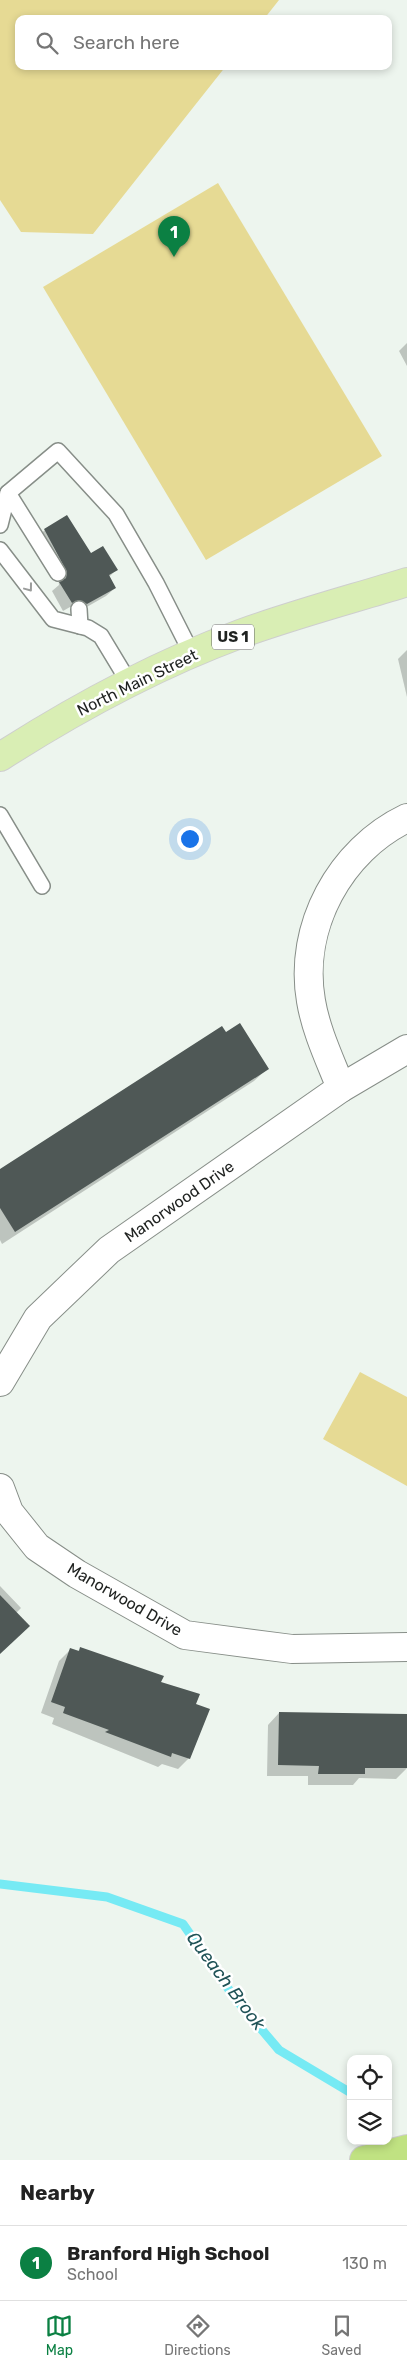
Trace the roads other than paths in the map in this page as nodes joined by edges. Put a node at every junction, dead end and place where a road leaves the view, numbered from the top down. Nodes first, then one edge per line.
1 (8, 493) junction
2 (0, 525) edge
3 (0, 550) edge
4 (58, 573) dead end
5 (407, 582) edge
6 (79, 609) dead end
7 (80, 626) junction
8 (192, 654) junction
9 (130, 684) junction
10 (0, 757) edge
11 (0, 816) edge
12 (407, 818) edge
13 (42, 886) dead end
14 (407, 1049) edge
15 (341, 1088) junction
16 (0, 1382) edge
17 (0, 1488) edge
18 (407, 1647) edge
19 (407, 2149) edge
20 (364, 2160) edge

1 - 2 lane
1 - 4 lane
1 - 8 lane
3 -> 7 lane
5 - 8 main road, North Main Street / US 1
6 - 7 lane
7 - 9 lane
8 - 9 main road, North Main Street / US 1
9 - 10 main road, North Main Street / US 1
11 - 13 lane
12 - 15 street
14 - 15 street, Manorwood Drive
15 - 16 street, Manorwood Drive
17 - 18 street, Manorwood Drive
19 - 20 highway

